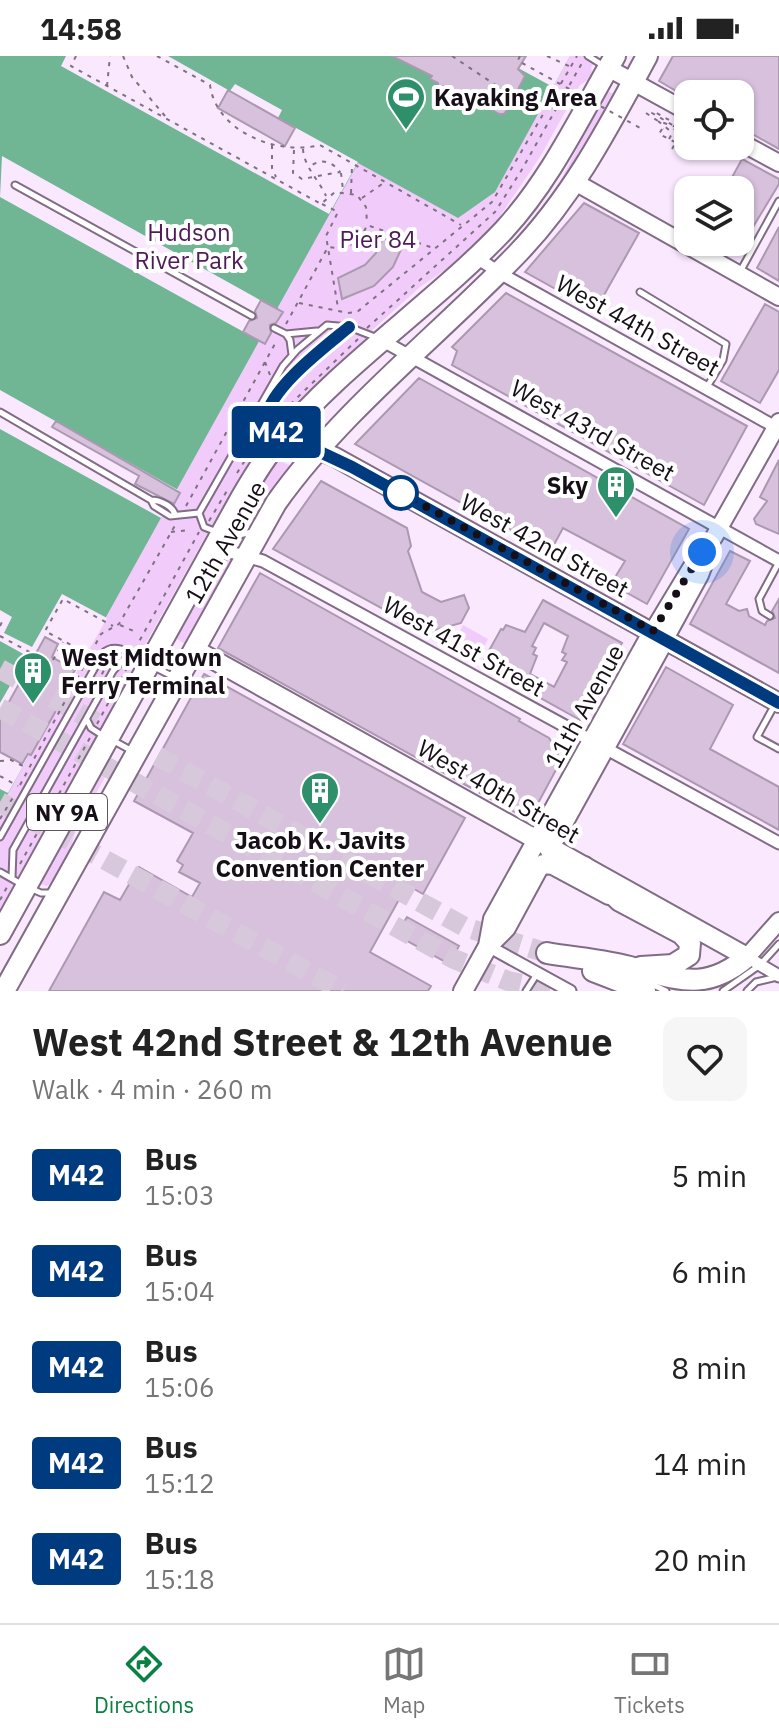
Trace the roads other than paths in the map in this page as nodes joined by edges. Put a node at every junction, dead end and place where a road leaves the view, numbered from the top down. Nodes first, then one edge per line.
1 (588, 56) edge
2 (647, 56) edge
3 (611, 62) edge
4 (633, 82) junction
5 (674, 113) edge
6 (754, 150) edge
7 (779, 163) edge
8 (575, 182) junction
9 (15, 185) dead end
10 (779, 201) edge
11 (477, 258) junction
12 (498, 272) junction
13 (739, 275) junction
14 (640, 292) dead end
15 (779, 297) edge
16 (252, 316) dead end
17 (349, 327) junction
18 (274, 328) dead end
19 (318, 331) junction
20 (286, 334) junction
21 (383, 341) junction
22 (292, 355) junction
23 (413, 356) junction
24 (707, 388) junction
25 (0, 412) edge
26 (778, 426) edge
27 (284, 435) junction
28 (318, 450) junction
29 (199, 513) junction
30 (259, 529) junction
31 (717, 532) junction
32 (222, 534) junction
33 (246, 554) junction
34 (208, 558) junction
35 (779, 561) edge
36 (770, 616) dead end
37 (659, 635) junction
38 (194, 649) junction
39 (141, 659) junction
40 (177, 679) junction
41 (778, 702) edge
42 (87, 719) junction
43 (99, 733) junction
44 (599, 746) junction
45 (779, 749) edge
46 (136, 753) junction
47 (0, 837) edge
48 (779, 843) edge
49 (544, 850) junction
50 (584, 867) junction
51 (0, 872) edge
52 (16, 879) junction
53 (59, 892) junction
54 (620, 901) junction
55 (6, 906) edge
56 (779, 921) edge
57 (0, 934) edge
58 (33, 938) junction
59 (779, 944) edge
60 (488, 946) junction
61 (754, 961) junction
62 (537, 973) junction
63 (779, 976) edge
64 (635, 978) edge
65 (4, 991) edge
66 (463, 991) edge
67 (526, 991) edge
68 (570, 991) edge
69 (666, 991) edge
70 (723, 991) edge
71 (747, 991) edge

1 - 3 lane
2 - 4 highway, 12th Avenue / NY 9A
3 - 4 main road
3 - 11 highway, 12th Avenue / NY 9A
4 - 5 main road
4 - 8 highway, 12th Avenue / NY 9A
6 - 7 main road
8 - 12 highway, 12th Avenue / NY 9A
8 - 13 main road
9 - 16 lane
10 - 13 lane
11 - 12 street, West 44th Street
11 - 21 highway, 12th Avenue / NY 9A
12 - 23 highway, 12th Avenue / NY 9A
12 - 24 street, West 44th Street
13 - 15 main road
14 - 24 lane
17 - 19 lane
17 - 21 lane
17 - 27 lane
18 - 20 lane
19 - 20 lane
19 - 22 lane
20 - 22 lane
21 - 23 street, West 43rd Street
21 - 27 highway, 12th Avenue / NY 9A
22 - 29 lane
23 - 28 highway, 12th Avenue / NY 9A
23 - 31 street, West 43rd Street
24 - 26 street, West 44th Street
25 - 29 lane
26 - 31 main road, 11th Avenue
27 - 28 main road, West 42nd Street
27 - 32 highway, 12th Avenue / NY 9A
28 - 30 highway, 12th Avenue / NY 9A
28 - 37 main road, West 42nd Street
29 - 32 lane
30 - 32 lane
30 - 33 highway, 12th Avenue / NY 9A
31 - 35 street, West 43rd Street
31 - 37 main road, 11th Avenue
32 - 34 highway, 12th Avenue / NY 9A
33 - 34 street
33 - 38 highway, 12th Avenue / NY 9A
33 - 44 street, West 41st Street
34 - 39 highway, 12th Avenue / NY 9A
35 - 36 lane
37 - 41 main road, West 42nd Street
37 - 44 main road, 11th Avenue
38 - 40 highway, 12th Avenue / NY 9A
38 - 49 main road, West 40th Street
39 - 40 lane
39 - 42 lane
39 - 43 highway, 12th Avenue / NY 9A
39 - 47 lane
40 - 46 highway, 12th Avenue / NY 9A
41 - 45 lane
42 - 43 lane
42 - 52 lane
43 - 46 lane
43 - 52 highway, 12th Avenue / NY 9A
44 - 48 street, West 41st Street
44 - 49 main road, 11th Avenue
46 - 53 highway, 12th Avenue / NY 9A
49 - 50 main road, West 40th Street
49 - 54 main road, West 40th Street
49 - 60 main road, 11th Avenue
49 - 60 main road, 11th Avenue
50 - 54 highway
50 - 61 main road, West 40th Street
51 - 52 lane
52 - 53 lane
52 - 55 highway, 12th Avenue / NY 9A
53 - 58 highway, 12th Avenue / NY 9A
54 - 64 highway
55 - 57 highway, 12th Avenue / NY 9A
55 - 58 highway
56 - 61 main road
58 - 65 highway, 12th Avenue / NY 9A
59 - 61 lane
60 - 62 street
60 - 66 main road, 11th Avenue
61 - 63 street, West 40th Street
61 - 64 highway
61 - 70 lane
62 - 67 lane
62 - 68 street
63 - 71 lane
64 - 64 highway
64 - 69 lane

